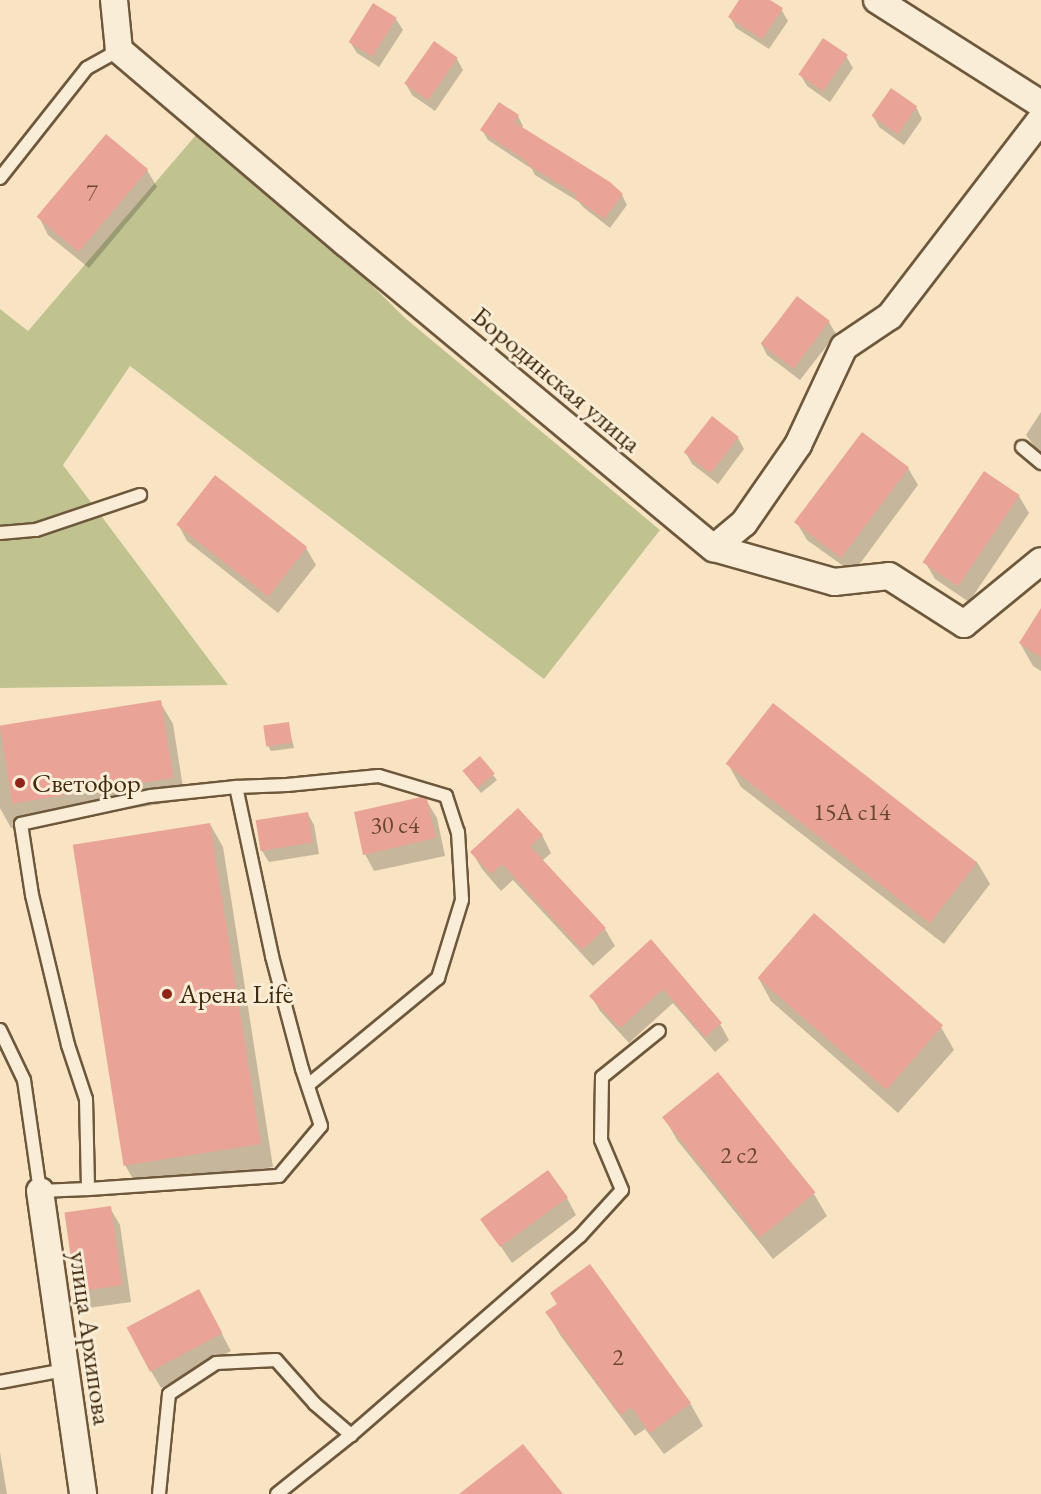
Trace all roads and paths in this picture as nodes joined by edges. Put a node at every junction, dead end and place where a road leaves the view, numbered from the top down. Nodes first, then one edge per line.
1 (114, 0) edge
2 (877, 0) edge
3 (119, 50) junction
4 (1041, 104) edge
5 (1041, 119) edge
6 (0, 178) edge
7 (1022, 447) dead end
8 (1041, 463) edge
9 (140, 495) dead end
10 (0, 533) edge
11 (714, 548) junction
12 (1041, 561) edge
13 (236, 787) junction
14 (0, 1030) edge
15 (659, 1031) dead end
16 (308, 1085) junction
17 (88, 1189) junction
18 (40, 1191) junction
19 (64, 1370) junction
20 (0, 1382) edge
21 (351, 1435) junction
22 (83, 1494) edge
23 (159, 1494) edge
24 (278, 1494) edge

1 - 3 street
2 - 4 street
3 - 6 lane
3 - 11 street, Бородинская улица
5 - 11 street
7 - 8 lane
9 - 10 lane
11 - 12 street, Бородинская улица
13 - 16 lane
13 - 16 lane
13 - 17 lane
14 - 18 lane
15 - 21 lane
16 - 17 lane
17 - 18 lane
18 - 19 street, улица Архипова
19 - 20 lane
19 - 22 street, улица Архипова
21 - 23 lane
21 - 24 lane

